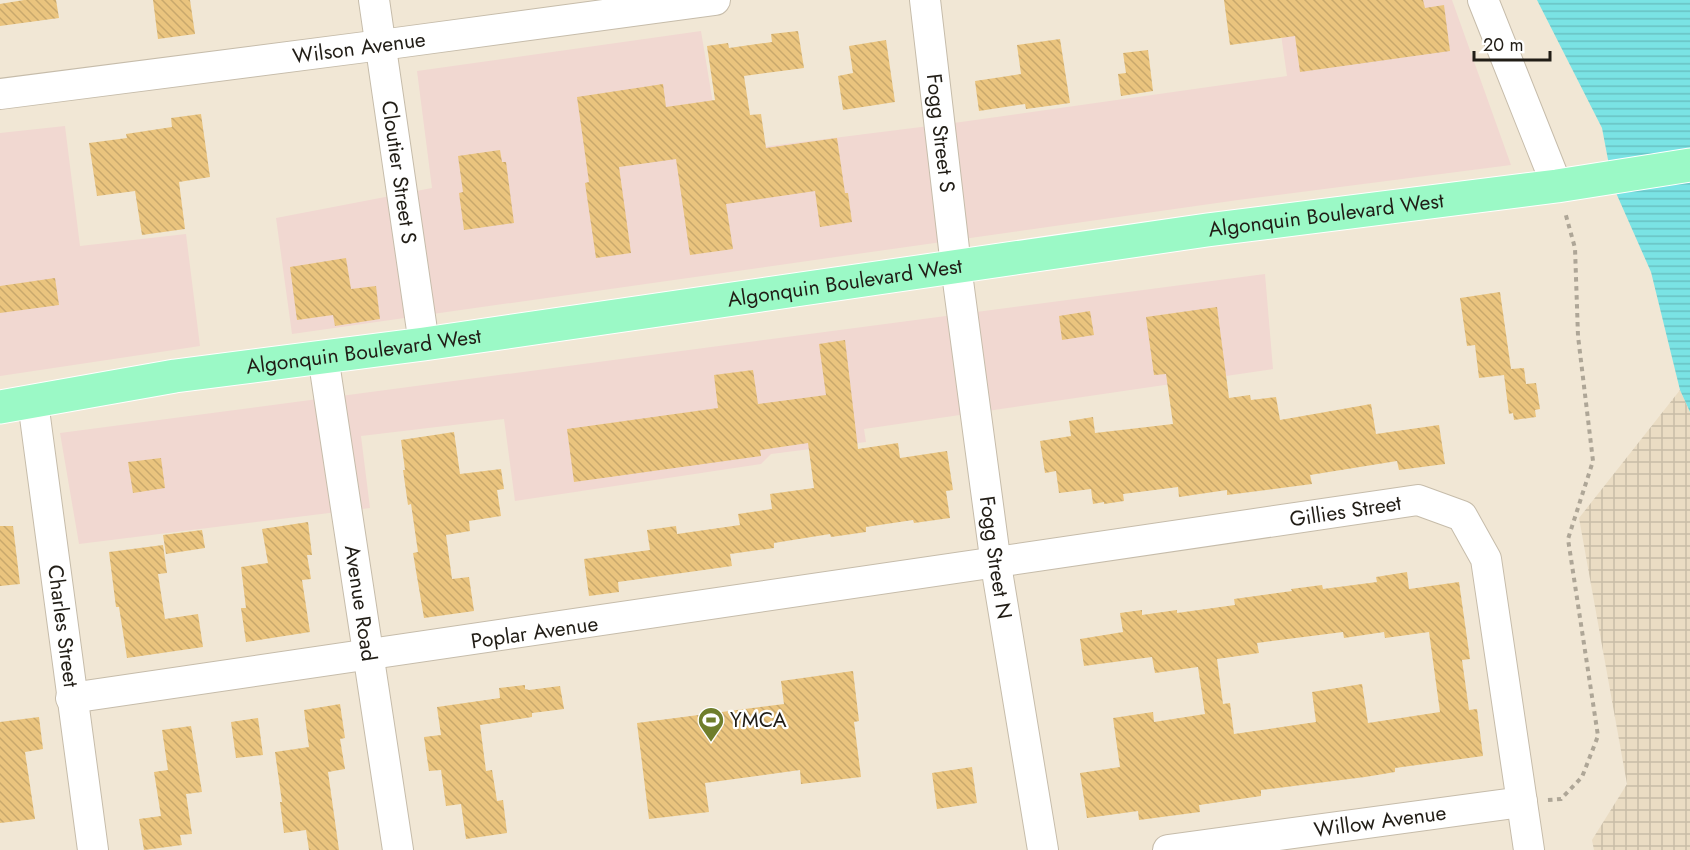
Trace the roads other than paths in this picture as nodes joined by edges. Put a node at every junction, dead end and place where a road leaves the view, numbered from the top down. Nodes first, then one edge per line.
1 (374, 0) edge
2 (715, 0) edge
3 (926, 0) edge
4 (1484, 0) edge
5 (381, 45) junction
6 (0, 94) edge
7 (1690, 165) edge
8 (1572, 183) junction
9 (956, 266) junction
10 (424, 344) junction
11 (323, 356) junction
12 (33, 402) junction
13 (0, 407) edge
14 (996, 565) junction
15 (369, 657) junction
16 (72, 698) junction
17 (1522, 802) junction
18 (93, 850) edge
19 (398, 850) edge
20 (1043, 850) edge
21 (1168, 850) edge
22 (1529, 850) edge

1 - 5 street, Cloutier Street S
2 - 5 street, Wilson Avenue
3 - 9 street, Fogg Street S
4 - 8 street
5 - 6 street, Wilson Avenue
5 - 10 street, Cloutier Street S
7 - 8 main road, Algonquin Boulevard West
8 - 9 main road, Algonquin Boulevard West
9 - 10 main road, Algonquin Boulevard West
9 - 14 street, Fogg Street N
10 - 11 main road, Algonquin Boulevard West
11 - 12 main road, Algonquin Boulevard West
11 - 15 street, Avenue Road
12 - 13 main road, Algonquin Boulevard West
12 - 16 street, Charles Street
14 - 15 street, Poplar Avenue
14 - 17 street, Gillies Street
14 - 20 street, Fogg Street N
15 - 16 street, Poplar Avenue
15 - 19 street, Avenue Road
16 - 18 street, Charles Street
17 - 21 street, Willow Avenue
17 - 22 street, Gillies Street

